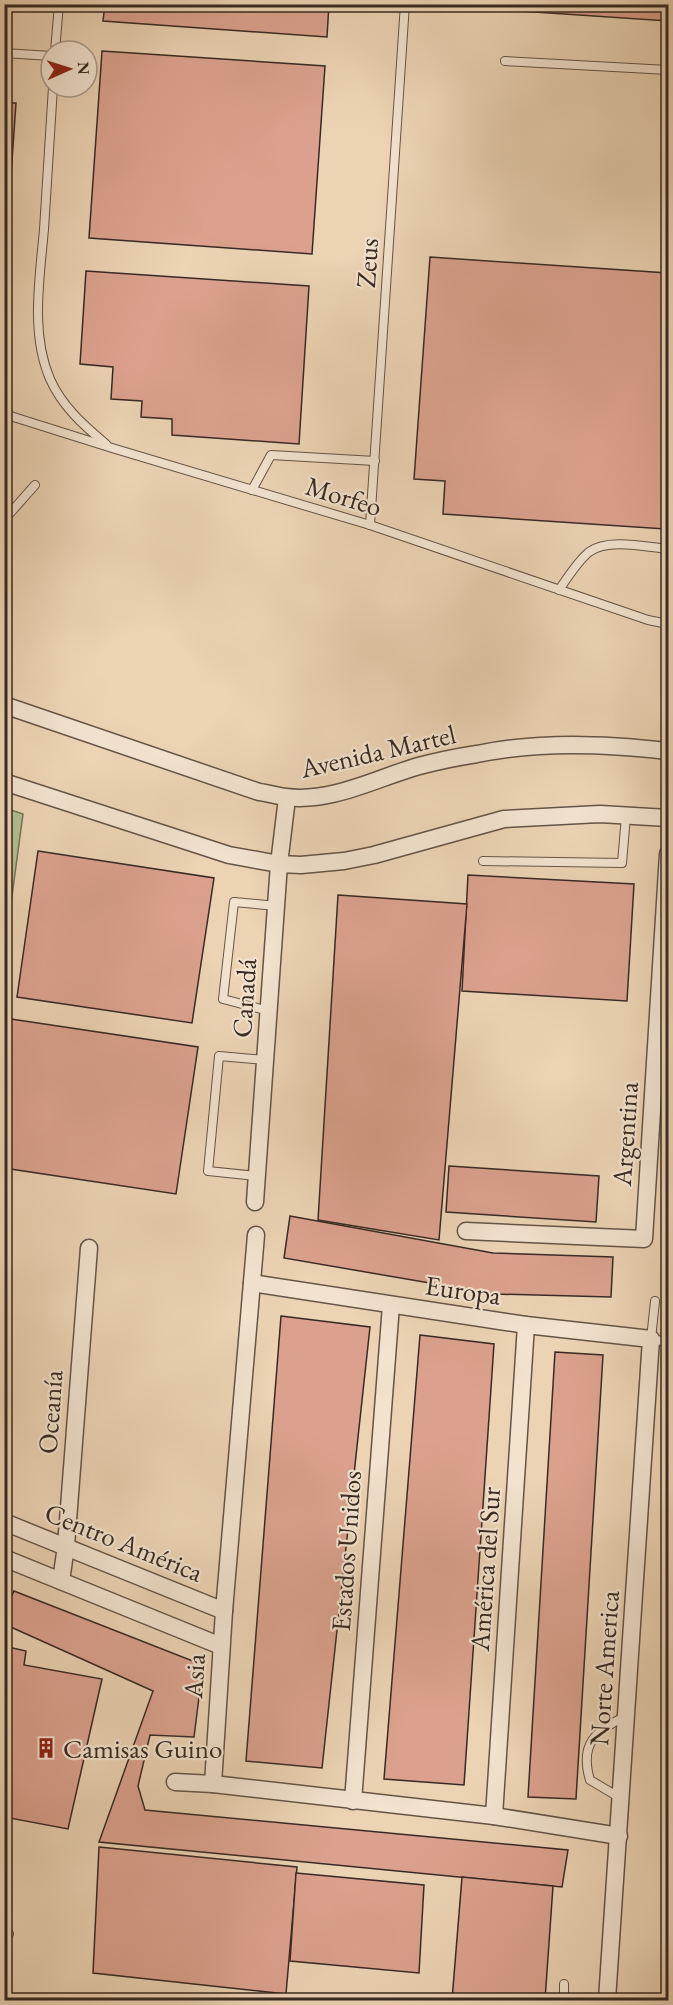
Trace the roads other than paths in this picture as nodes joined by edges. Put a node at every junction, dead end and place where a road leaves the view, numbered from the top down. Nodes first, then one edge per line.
1 (59, 4) edge
2 (405, 4) edge
3 (56, 39) edge
4 (4, 53) edge
5 (39, 55) edge
6 (505, 61) dead end
7 (669, 70) edge
8 (52, 99) edge
9 (4, 414) edge
10 (112, 448) junction
11 (375, 461) junction
12 (35, 485) dead end
13 (252, 490) junction
14 (4, 520) edge
15 (370, 525) junction
16 (669, 549) edge
17 (4, 584) edge
18 (559, 590) junction
19 (4, 598) edge
20 (669, 624) edge
21 (4, 705) edge
22 (669, 751) edge
23 (4, 782) edge
24 (287, 798) junction
25 (626, 816) junction
26 (669, 818) edge
27 (669, 854) edge
28 (483, 861) dead end
29 (279, 864) junction
30 (276, 906) junction
31 (269, 1011) junction
32 (266, 1060) junction
33 (257, 1176) junction
34 (255, 1202) dead end
35 (466, 1231) dead end
36 (256, 1235) dead end
37 (89, 1248) dead end
38 (252, 1283) junction
39 (655, 1301) dead end
40 (391, 1305) junction
41 (526, 1325) junction
42 (651, 1339) junction
43 (669, 1342) edge
44 (4, 1522) edge
45 (66, 1546) junction
46 (4, 1558) edge
47 (61, 1581) junction
48 (224, 1611) junction
49 (221, 1646) junction
50 (627, 1716) junction
51 (175, 1782) dead end
52 (213, 1784) junction
53 (622, 1799) junction
54 (353, 1801) junction
55 (494, 1816) junction
56 (619, 1836) junction
57 (564, 1984) dead end
58 (564, 2001) edge
59 (607, 2001) edge

1 - 3 lane
2 - 11 lane, Zeus
4 - 5 lane
6 - 7 lane
8 - 10 lane
9 - 10 lane, Morfeo
10 - 13 lane, Morfeo
11 - 13 lane
11 - 15 lane, Zeus
12 - 14 lane
13 - 15 lane, Morfeo
15 - 18 lane, Morfeo
16 - 18 lane
17 - 19 lane
18 - 20 lane, Morfeo
21 - 24 street, Avenida Martel
22 - 24 street, Avenida Martel
23 - 29 street
24 - 29 street, Canadá
25 - 26 street
25 - 28 lane
25 - 29 street
27 - 35 street, Argentina
29 - 30 street, Canadá
30 - 31 street, Canadá
30 - 31 lane
31 - 32 street, Canadá
32 - 33 street, Canadá
32 - 33 lane
33 - 34 street, Canadá
36 - 38 street, Asia
37 - 45 street, Oceanía
38 - 40 street, Europa
38 - 48 street, Asia
39 - 42 lane
40 - 41 street, Europa
40 - 54 street, Estados Unidos
41 - 42 street, Europa
41 - 55 street, América del Sur
42 - 43 lane, Europa
42 - 50 street, Norte America
44 - 45 street, Centro América
45 - 47 street, Oceanía
45 - 48 street, Centro América
46 - 47 street
47 - 49 street
48 - 49 street, Asia
49 - 52 street, Asia
50 - 53 street, Norte America
50 - 53 lane
51 - 52 street
52 - 54 street
53 - 56 street, Norte America
54 - 55 street
55 - 56 street
56 - 59 street, Norte America
57 - 58 lane

